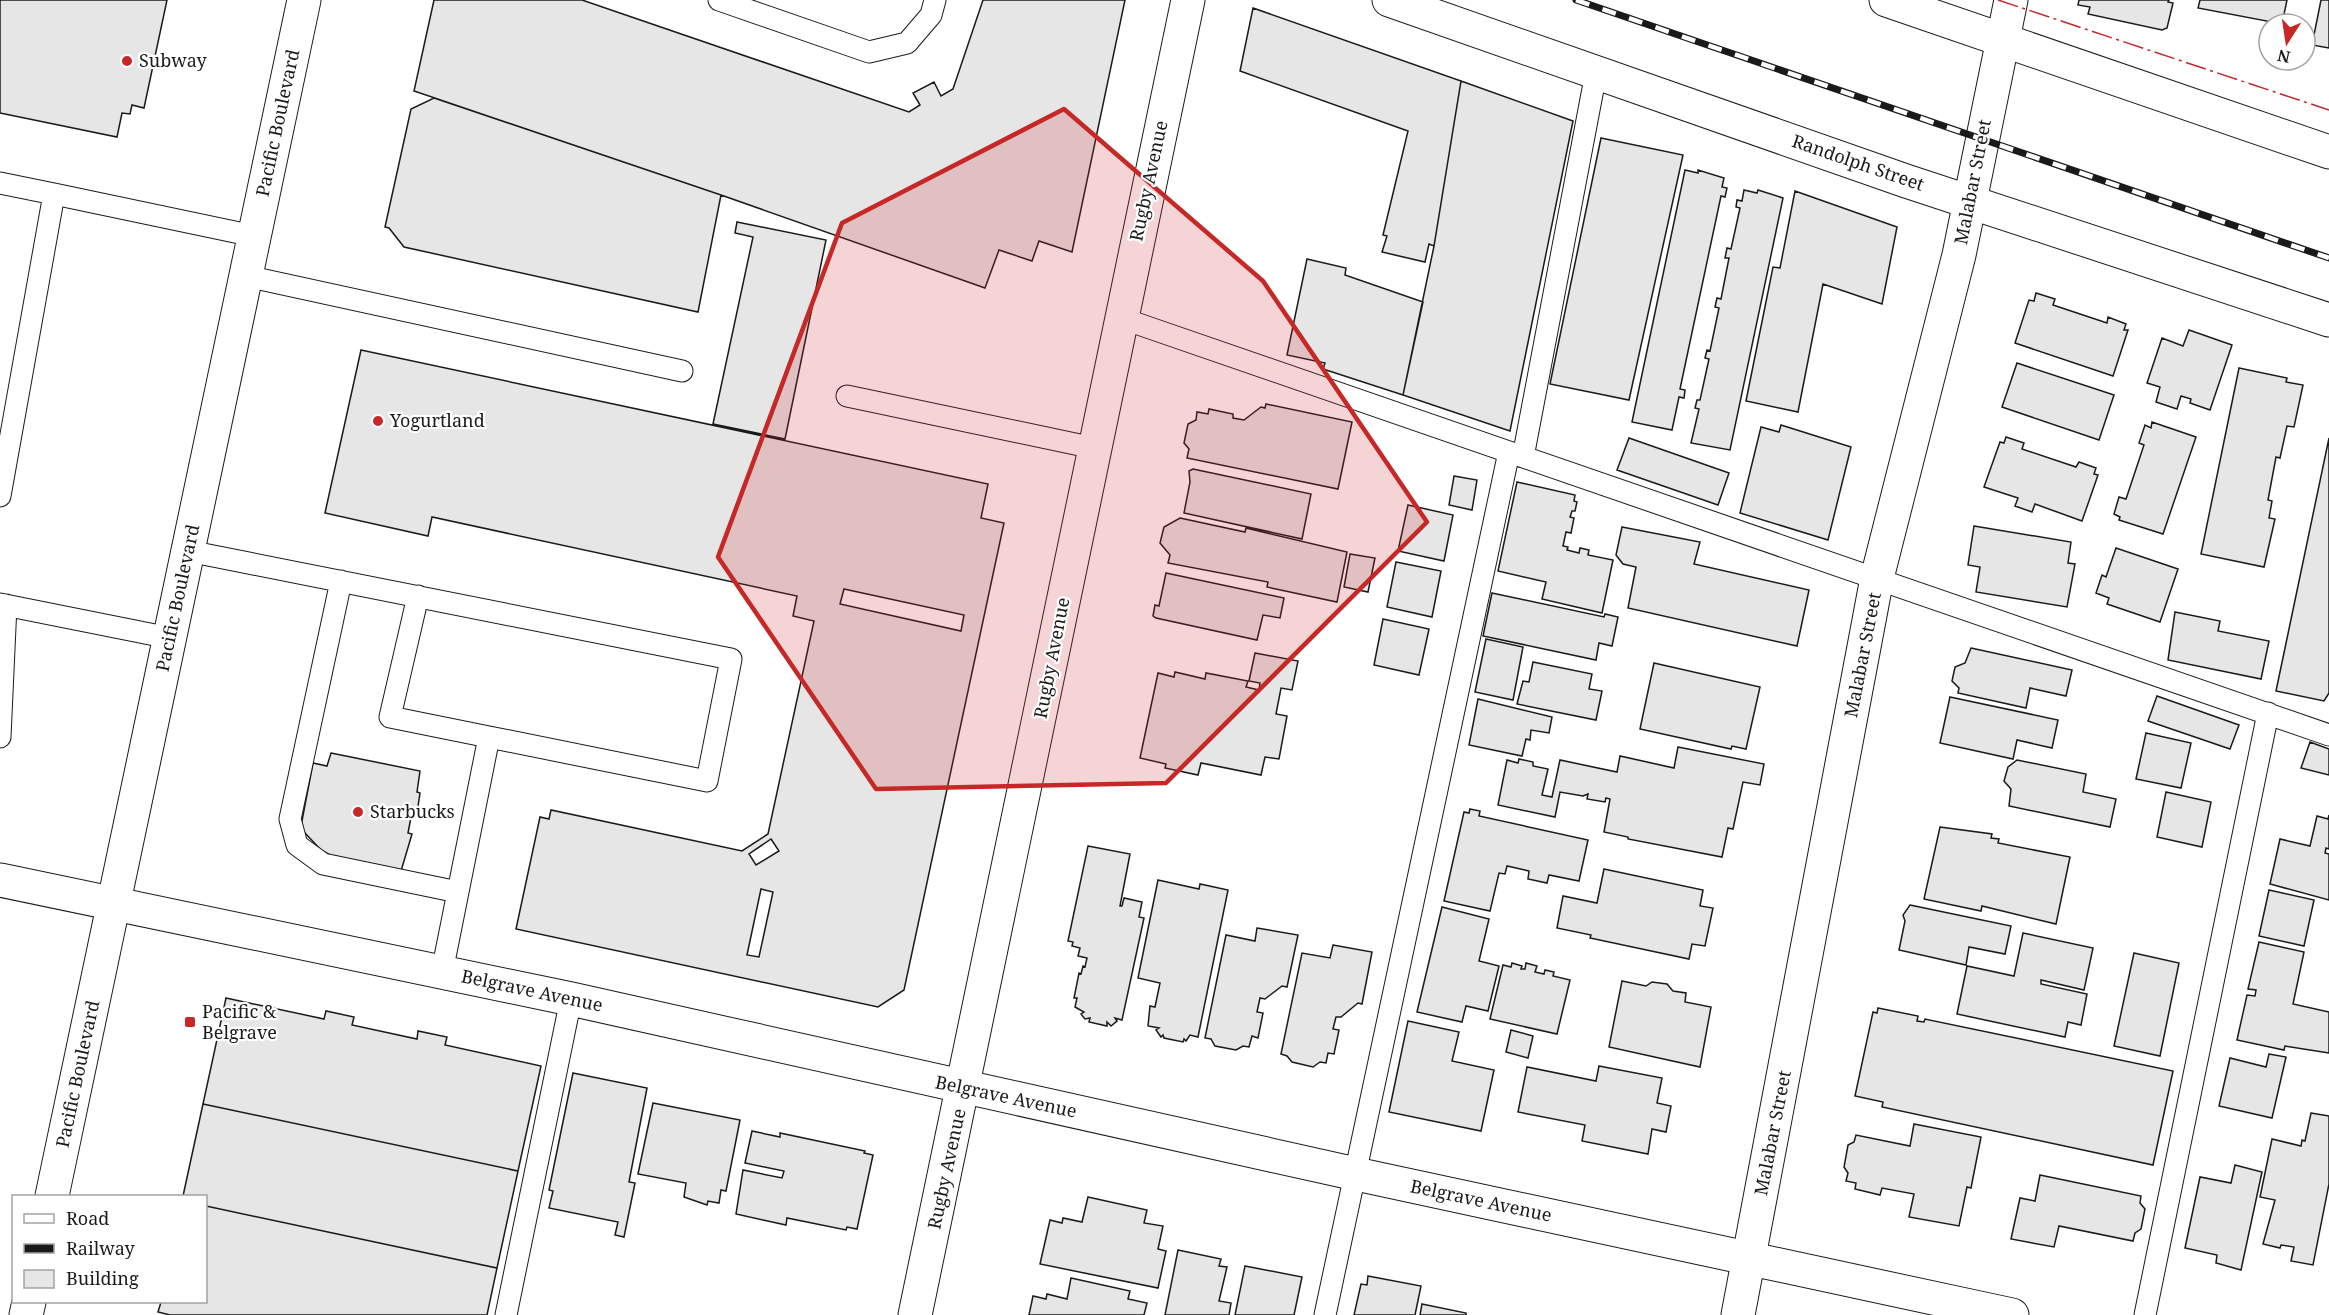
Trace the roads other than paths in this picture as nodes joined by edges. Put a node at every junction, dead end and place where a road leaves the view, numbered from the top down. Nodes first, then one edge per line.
1 (304, 0) edge
2 (719, 0) edge
3 (935, 0) edge
4 (1188, 0) edge
5 (1389, 0) edge
6 (1886, 0) edge
7 (2011, 0) edge
8 (2001, 39) junction
9 (1596, 73) junction
10 (2329, 152) edge
11 (0, 183) edge
12 (54, 194) junction
13 (1969, 201) junction
14 (254, 236) junction
15 (246, 276) junction
16 (1121, 318) junction
17 (2329, 320) edge
18 (682, 371) dead end
19 (847, 396) dead end
20 (1094, 448) junction
21 (1516, 454) junction
22 (0, 496) edge
23 (188, 551) junction
24 (1877, 578) junction
25 (341, 581) junction
26 (418, 596) junction
27 (3, 605) edge
28 (170, 639) junction
29 (2268, 714) junction
30 (2329, 735) edge
31 (0, 737) edge
32 (489, 737) junction
33 (0, 880) edge
34 (458, 892) junction
35 (114, 903) junction
36 (442, 972) junction
37 (571, 999) junction
38 (964, 1088) junction
39 (1356, 1174) junction
40 (51, 1195) edge
41 (1749, 1259) junction
42 (506, 1315) edge
43 (915, 1315) edge
44 (1325, 1315) edge
45 (1738, 1315) edge
46 (2012, 1315) edge
47 (2145, 1315) edge

1 - 14 street, Pacific Boulevard
2 - 3 lane
4 - 16 street, Rugby Avenue
5 - 9 street, Randolph Street
6 - 8 street
7 - 8 street, Malabar Street
8 - 10 street
8 - 13 street, Malabar Street
9 - 13 street, Randolph Street
9 - 21 lane
11 - 12 lane
12 - 14 lane
12 - 22 lane
13 - 17 street, Randolph Street
13 - 24 street, Malabar Street
14 - 15 street, Pacific Boulevard
15 - 18 lane
15 - 23 street, Pacific Boulevard
16 - 20 street, Rugby Avenue
16 - 21 lane
19 - 20 lane
20 - 38 street, Rugby Avenue
21 - 24 lane
21 - 39 lane
23 - 25 lane
23 - 28 street, Pacific Boulevard
24 - 29 lane
24 - 41 street, Malabar Street
25 - 26 lane
25 - 34 lane
26 - 32 lane
26 - 32 lane
27 - 28 lane
27 - 31 lane
28 - 35 street, Pacific Boulevard
29 - 30 lane
29 - 47 lane
32 - 34 lane
33 - 35 street, Belgrave Avenue
34 - 36 lane
35 - 36 street, Belgrave Avenue
35 - 40 street, Pacific Boulevard
36 - 37 street, Belgrave Avenue
37 - 38 street, Belgrave Avenue
37 - 42 lane
38 - 39 street, Belgrave Avenue
38 - 43 street, Rugby Avenue
39 - 41 street, Belgrave Avenue
39 - 44 lane
41 - 45 street, Malabar Street
41 - 46 street, Belgrave Avenue

